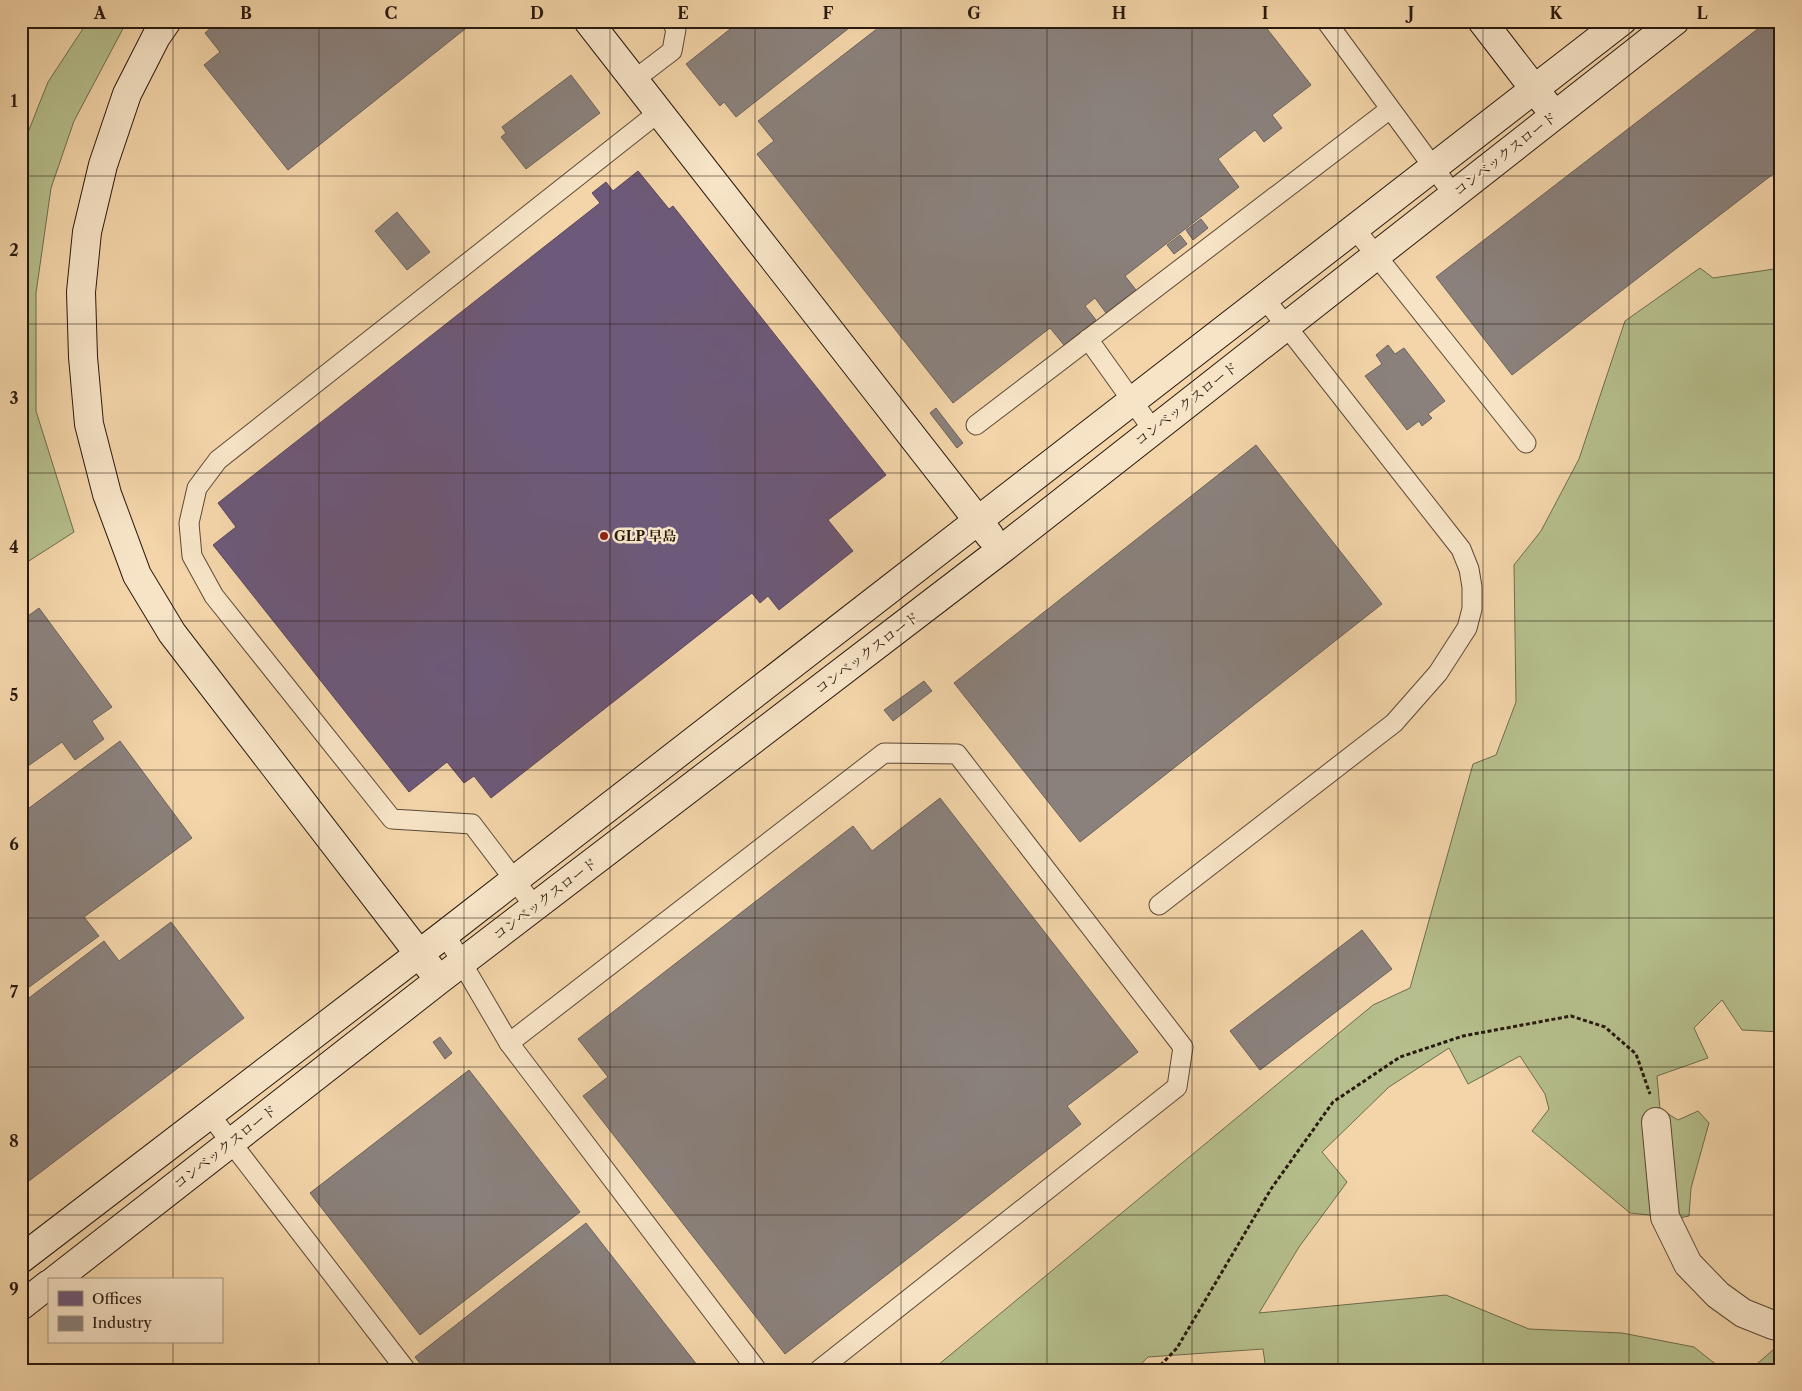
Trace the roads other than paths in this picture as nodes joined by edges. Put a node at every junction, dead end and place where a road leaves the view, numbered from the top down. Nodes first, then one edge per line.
1 (167, 21) edge
2 (588, 21) edge
3 (671, 21) edge
4 (1326, 21) edge
5 (1482, 21) edge
6 (1622, 21) edge
7 (1675, 21) edge
8 (634, 80) junction
9 (1535, 90) junction
10 (1390, 109) junction
11 (659, 112) junction
12 (1554, 115) junction
13 (1434, 168) junction
14 (1453, 194) junction
15 (1355, 229) junction
16 (1376, 255) junction
17 (1265, 299) junction
18 (1286, 326) junction
19 (1088, 340) junction
20 (1133, 402) junction
21 (976, 425) dead end
22 (1152, 430) junction
23 (1526, 442) dead end
24 (978, 522) junction
25 (1001, 550) junction
26 (514, 880) junction
27 (1159, 905) dead end
28 (535, 907) junction
29 (445, 934) junction
30 (419, 954) junction
31 (462, 963) junction
32 (439, 980) junction
33 (509, 1044) junction
34 (210, 1114) junction
35 (1656, 1122) road end
36 (231, 1142) junction
37 (21, 1259) edge
38 (58, 1278) edge
39 (48, 1285) edge
40 (21, 1306) edge
41 (1781, 1326) edge
42 (406, 1370) edge
43 (757, 1370) edge
44 (819, 1370) edge

1 - 30 street
2 - 8 street
3 - 8 lane
4 - 10 lane
5 - 9 street
6 - 9 street
7 - 12 street, コンベックスロード
8 - 11 street
9 - 12 street
9 - 13 street
10 - 13 lane
10 - 19 lane
11 - 24 street
11 - 26 lane
12 - 14 street, コンベックスロード
13 - 14 lane
13 - 15 street
14 - 16 street, コンベックスロード
15 - 16 lane
15 - 17 street
16 - 18 street, コンベックスロード
16 - 23 lane
17 - 18 lane
17 - 20 street
18 - 22 street, コンベックスロード
18 - 27 lane
19 - 20 lane
19 - 21 lane
20 - 22 lane
20 - 24 street
22 - 25 street, コンベックスロード
24 - 25 street
24 - 26 street
25 - 28 street, コンベックスロード
26 - 28 lane
26 - 29 street
28 - 31 street, コンベックスロード
29 - 30 street
29 - 31 lane
30 - 32 street
30 - 34 street
31 - 32 street, コンベックスロード
31 - 33 lane
32 - 36 street, コンベックスロード
33 - 43 lane
33 - 44 lane
34 - 36 lane
34 - 37 street
35 - 41 street
36 - 38 street, コンベックスロード
36 - 42 lane
39 - 40 street

